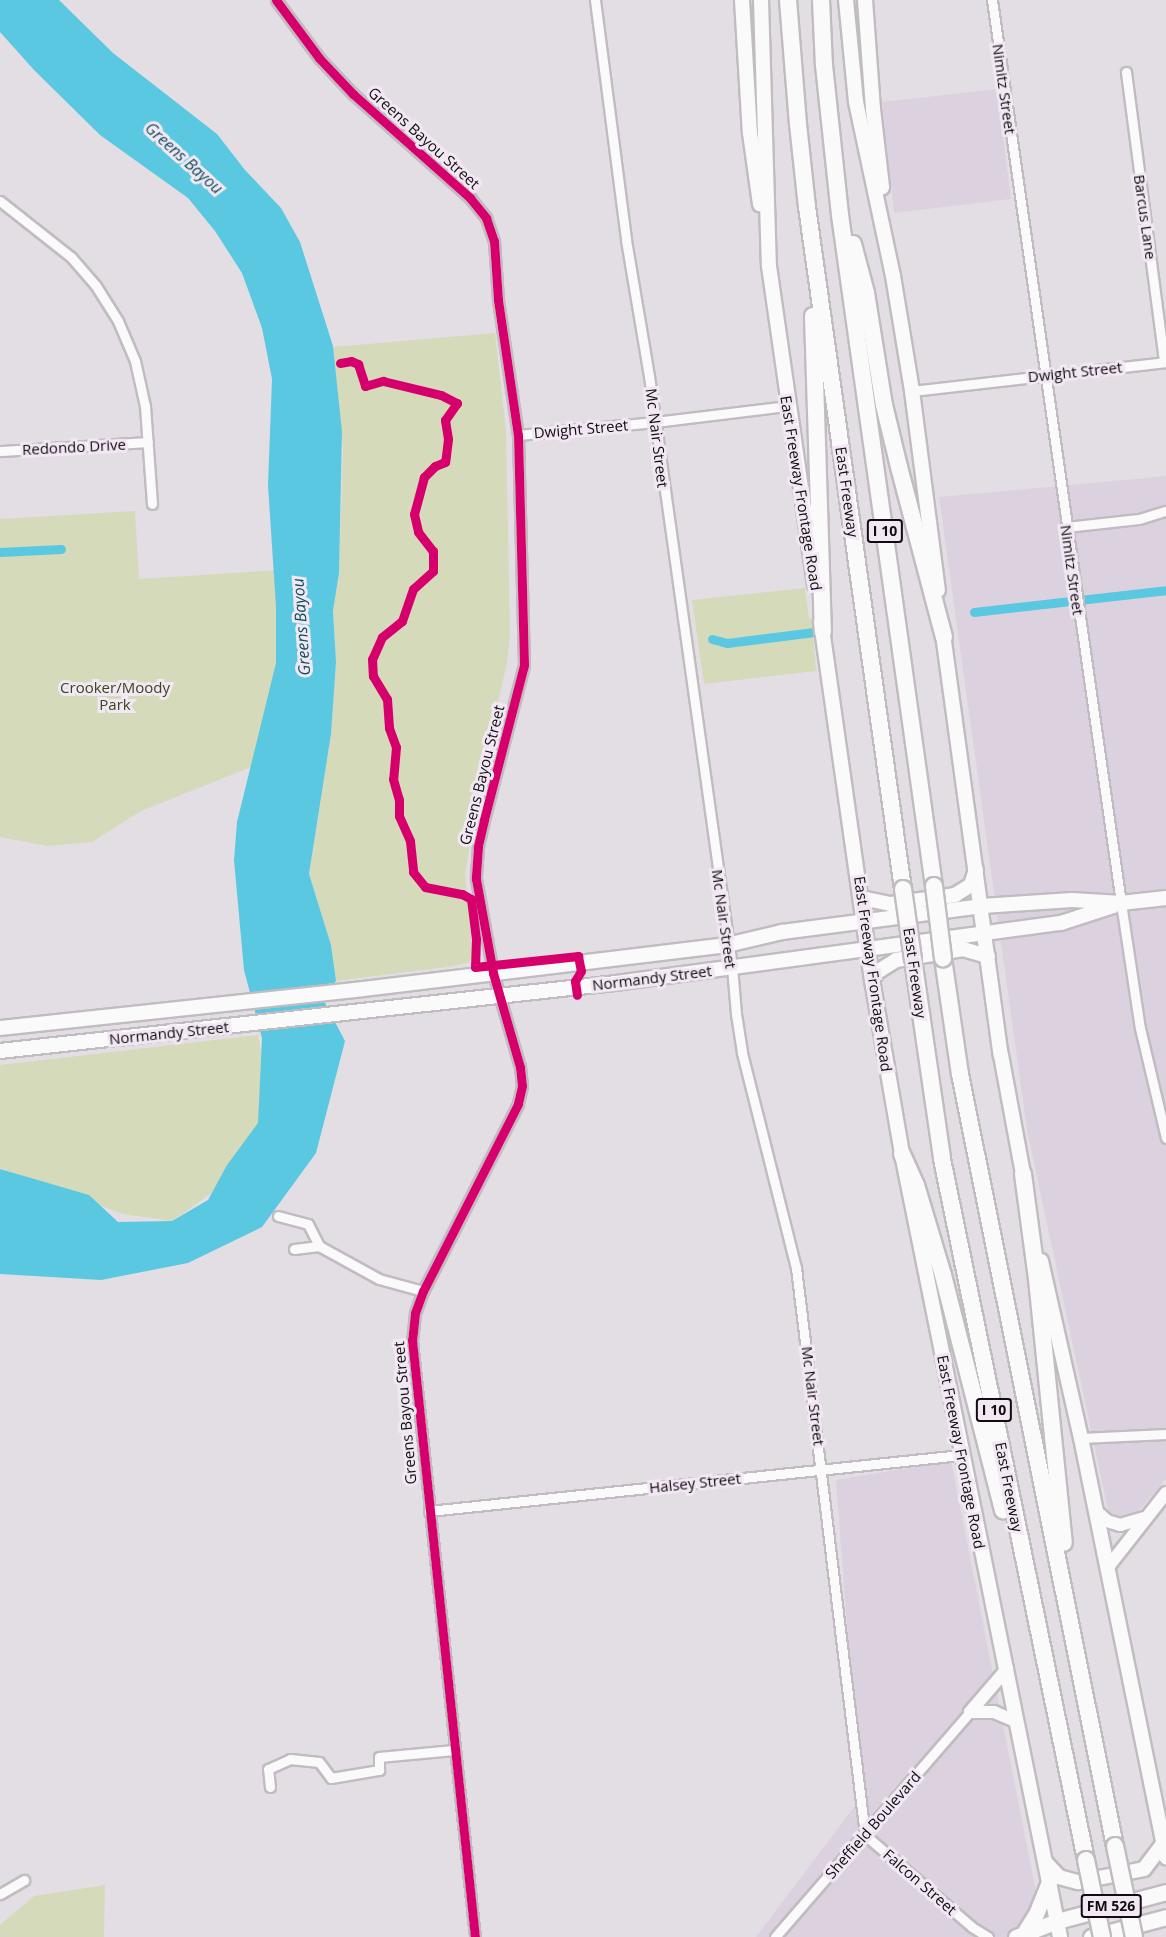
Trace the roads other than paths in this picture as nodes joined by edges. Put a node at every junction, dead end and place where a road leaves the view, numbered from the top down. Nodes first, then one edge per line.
1 (276, 0) edge
2 (595, 0) edge
3 (742, 0) edge
4 (761, 0) edge
5 (788, 0) edge
6 (820, 0) edge
7 (846, 0) edge
8 (866, 0) edge
9 (992, 0) edge
10 (1126, 72) dead end
11 (835, 176) junction
12 (0, 201) edge
13 (813, 252) junction
14 (769, 266) junction
15 (893, 276) junction
16 (1165, 362) edge
17 (1045, 376) junction
18 (912, 391) junction
19 (788, 406) junction
20 (655, 422) junction
21 (518, 435) junction
22 (148, 442) junction
23 (0, 451) edge
24 (152, 504) dead end
25 (1166, 510) edge
26 (1066, 527) junction
27 (823, 632) junction
28 (944, 637) junction
29 (976, 870) junction
30 (862, 898) junction
31 (1166, 898) edge
32 (1121, 903) junction
33 (982, 906) junction
34 (865, 921) junction
35 (985, 933) junction
36 (727, 945) junction
37 (868, 947) junction
38 (988, 956) junction
39 (732, 967) junction
40 (494, 973) junction
41 (872, 980) junction
42 (500, 995) junction
43 (0, 1028) edge
44 (0, 1051) edge
45 (1166, 1138) edge
46 (902, 1154) junction
47 (1023, 1174) junction
48 (278, 1216) dead end
49 (319, 1246) junction
50 (294, 1249) dead end
51 (423, 1291) junction
52 (1166, 1434) edge
53 (1081, 1438) junction
54 (961, 1455) junction
55 (822, 1470) junction
56 (1166, 1492) edge
57 (429, 1511) junction
58 (1096, 1511) junction
59 (1144, 1518) junction
60 (1108, 1567) junction
61 (1075, 1645) junction
62 (1007, 1669) junction
63 (1053, 1706) junction
64 (970, 1712) junction
65 (1017, 1722) junction
66 (454, 1750) junction
67 (270, 1787) dead end
68 (865, 1835) junction
69 (1165, 1851) edge
70 (1045, 1862) junction
71 (24, 1880) dead end
72 (1049, 1882) junction
73 (1166, 1892) edge
74 (0, 1894) edge
75 (1166, 1917) edge
76 (1057, 1921) junction
77 (976, 1933) edge
78 (1020, 1935) edge
79 (475, 1937) edge
80 (775, 1937) edge
81 (988, 1937) edge
82 (1060, 1937) edge
83 (1091, 1937) edge
84 (1102, 1937) edge
85 (1134, 1937) edge

1 - 21 street, Greens Bayou Street
2 - 20 street, Mc Nair Street
3 - 14 main road
4 - 14 main road, East Freeway Frontage Road
5 - 13 highway, East Freeway / I 10
6 - 11 highway, East Freeway / I 10
7 - 15 main road
8 - 15 main road
9 - 17 street, Nimitz Street
10 - 16 street, Barcus Lane
11 - 28 highway
11 - 61 highway, East Freeway / I 10, bridge
12 - 22 street
13 - 27 highway
13 - 63 highway, East Freeway / I 10, bridge
14 - 19 main road, East Freeway Frontage Road
15 - 18 main road
16 - 17 street, Dwight Street
17 - 18 street, Dwight Street
17 - 26 street, Nimitz Street
18 - 28 main road
19 - 20 street, Dwight Street
19 - 27 main road, East Freeway Frontage Road
20 - 21 street, Dwight Street
20 - 36 street, Mc Nair Street
21 - 40 street, Greens Bayou Street
22 - 23 street, Redondo Drive
22 - 24 street
25 - 26 street
26 - 32 street, Nimitz Street
27 - 30 main road, East Freeway Frontage Road
28 - 29 main road
29 - 30 main road
29 - 33 main road
30 - 34 main road, East Freeway Frontage Road
31 - 32 main road, Normandy Street
32 - 33 main road, Normandy Street
32 - 35 main road, Normandy Street
32 - 45 street, Nimitz Street
33 - 34 main road, Normandy Street
33 - 35 main road
34 - 36 main road, Normandy Street
34 - 37 main road, East Freeway Frontage Road
35 - 37 main road, Normandy Street
35 - 38 main road
36 - 39 street, Mc Nair Street
36 - 40 main road, Normandy Street
37 - 39 main road, Normandy Street
37 - 41 main road, East Freeway Frontage Road
38 - 41 main road
38 - 47 main road
39 - 42 main road, Normandy Street
39 - 55 street, Mc Nair Street
40 - 42 street, Greens Bayou Street
40 - 43 main road, Normandy Street
41 - 46 main road, East Freeway Frontage Road
42 - 44 main road, Normandy Street
42 - 51 street, Greens Bayou Street
46 - 54 main road, East Freeway Frontage Road
46 - 63 highway
47 - 53 main road
47 - 61 highway
48 - 49 street
49 - 50 street
49 - 51 street
51 - 57 street, Greens Bayou Street
52 - 53 street
53 - 58 main road
54 - 55 street, Halsey Street
54 - 62 main road, East Freeway Frontage Road
55 - 57 street, Halsey Street
55 - 68 street, Mc Nair Street
56 - 59 street
57 - 66 street, Greens Bayou Street
58 - 59 street
58 - 60 main road
59 - 60 street
60 - 69 main road
61 - 85 highway, East Freeway / I 10, bridge
62 - 64 street, Sheffield Boulevard
62 - 65 main road, East Freeway Frontage Road
63 - 84 highway, East Freeway / I 10, bridge
64 - 65 street
64 - 68 street, Sheffield Boulevard
65 - 70 main road, East Freeway Frontage Road
66 - 67 street
66 - 79 street, Greens Bayou Street
68 - 77 street, Falcon Street
68 - 80 street, Sheffield Boulevard
69 - 70 main road
70 - 72 main road, East Freeway Frontage Road
71 - 74 street
72 - 76 main road, East Freeway Frontage Road
72 - 78 main road
73 - 76 main road, FM 526
75 - 83 main road, FM 526
76 - 78 main road, FM 526
76 - 82 main road, East Freeway Frontage Road
77 - 81 street, Falcon Street

